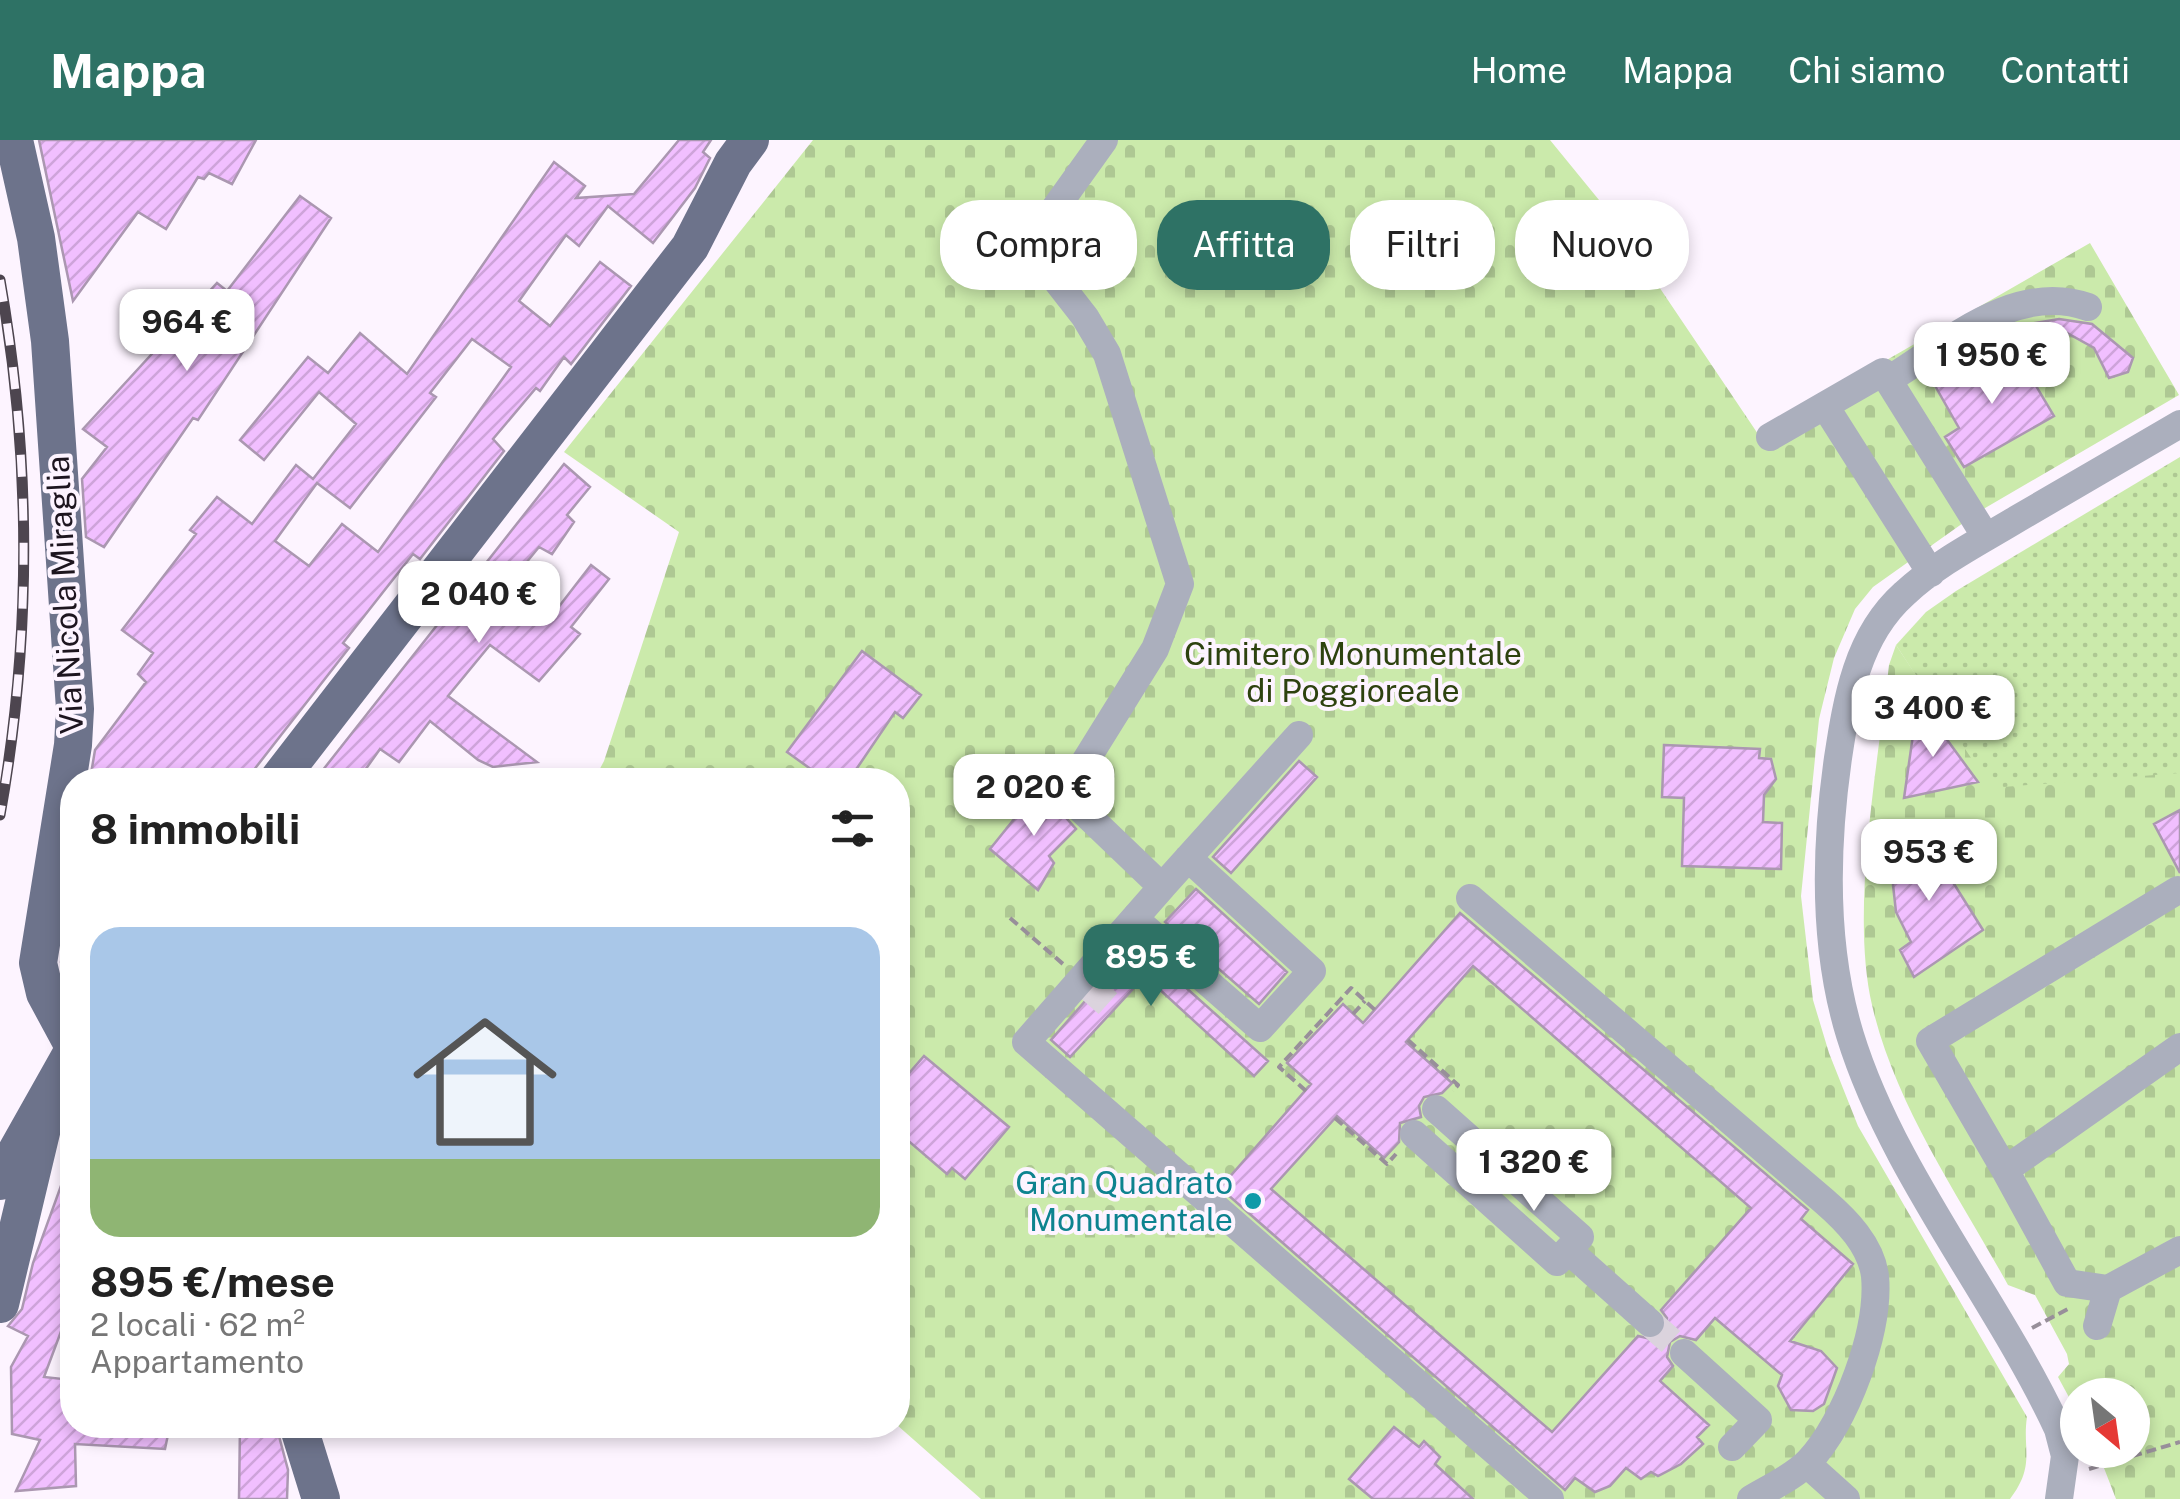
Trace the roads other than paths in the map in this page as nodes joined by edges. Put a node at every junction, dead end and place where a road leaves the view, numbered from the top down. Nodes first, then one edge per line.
1 (14, 140) edge
2 (750, 140) edge
3 (1104, 140) edge
4 (2088, 307) dead end
5 (1888, 380) junction
6 (1825, 406) junction
7 (2180, 424) edge
8 (1770, 437) dead end
9 (1986, 537) junction
10 (1930, 572) junction
11 (1299, 735) dead end
12 (66, 768) edge
13 (287, 768) edge
14 (60, 812) edge
15 (1188, 858) junction
16 (1162, 887) junction
17 (2178, 890) edge
18 (1470, 898) dead end
19 (1135, 919) junction
20 (60, 1022) edge
21 (2180, 1047) edge
22 (60, 1078) edge
23 (48, 1103) junction
24 (1436, 1109) dead end
25 (1414, 1134) dead end
26 (2005, 1170) junction
27 (0, 1181) edge
28 (0, 1231) edge
29 (1568, 1250) junction
30 (2180, 1250) edge
31 (2108, 1289) junction
32 (0, 1304) edge
33 (1650, 1322) tunnel mouth
34 (2096, 1326) dead end
35 (1684, 1353) tunnel mouth
36 (302, 1438) edge
37 (1732, 1447) dead end
38 (1807, 1464) junction
39 (320, 1499) edge
40 (1550, 1499) edge
41 (1751, 1499) edge
42 (1846, 1499) edge
43 (2059, 1499) edge

1 - 12 main road, Via Nicola Miraglia
2 - 13 main road
3 - 16 street
4 - 5 street
5 - 6 street
5 - 9 street
6 - 8 street
6 - 10 street
7 - 9 street
9 - 10 street
10 - 43 street
11 - 15 street
14 - 20 main road, Via Nicola Miraglia
15 - 16 street
15 - 19 street
16 - 19 street
17 - 26 street
18 - 38 street
19 - 40 street
21 - 26 street
22 - 23 main road
23 - 27 main road
23 - 28 street
23 - 32 main road
24 - 29 street
25 - 29 street
26 - 31 street
29 - 33 street
30 - 31 street
31 - 34 street
35 - 37 street
36 - 39 main road
38 - 41 street
38 - 42 street

